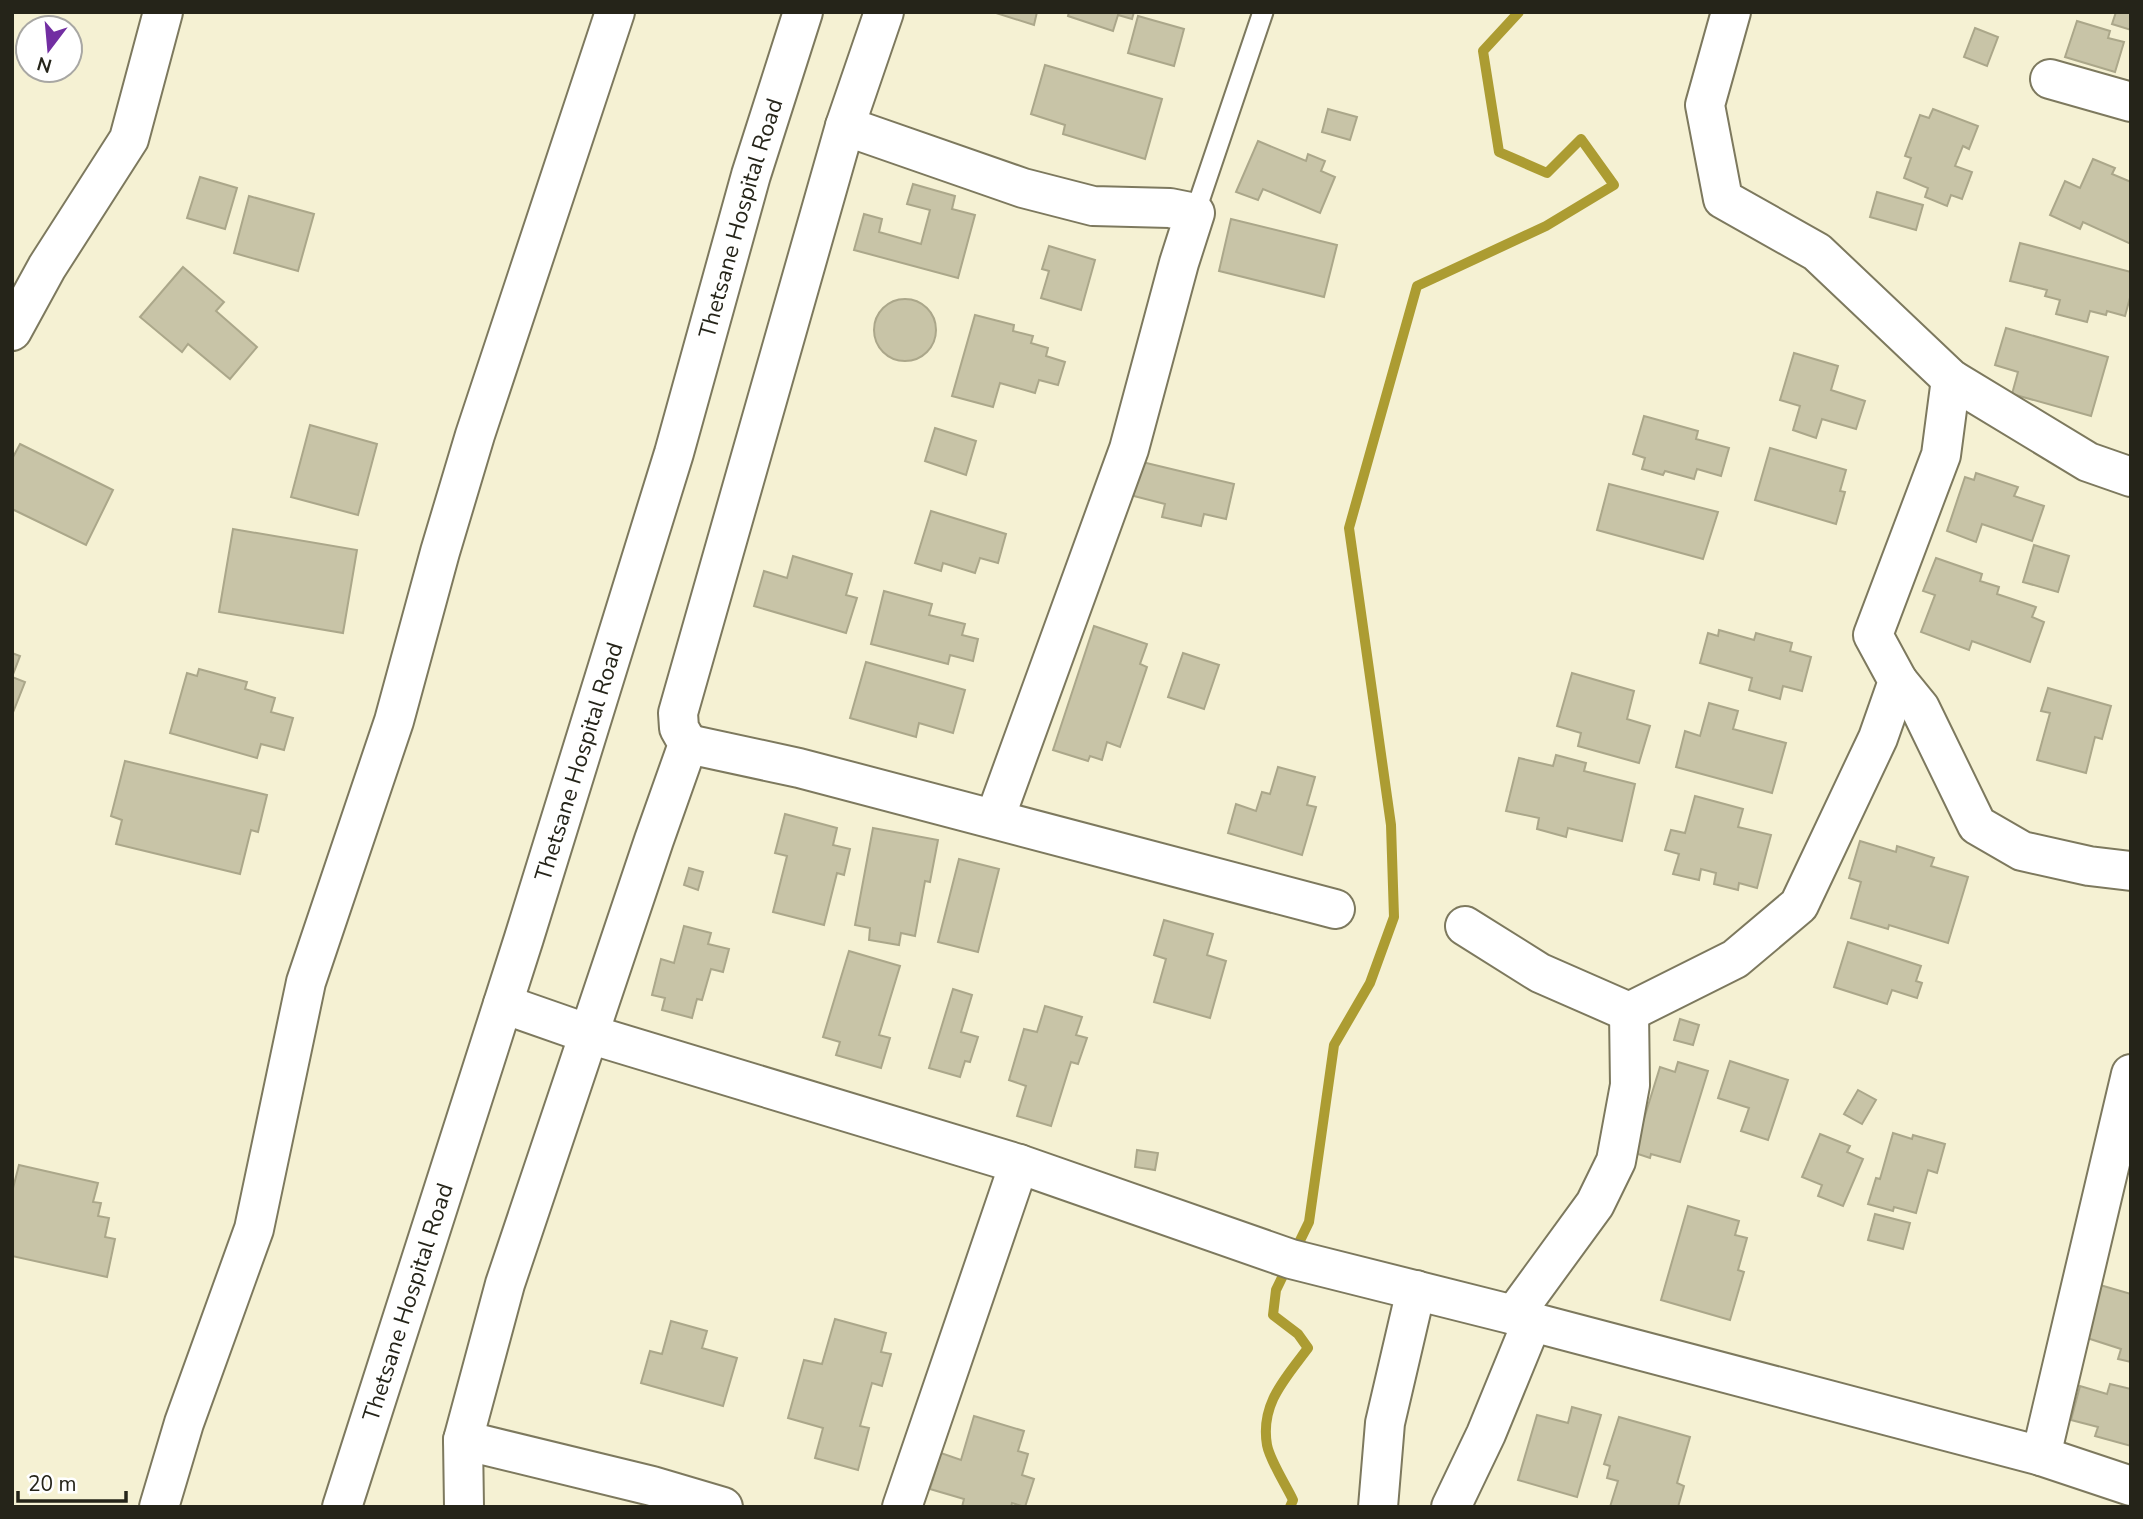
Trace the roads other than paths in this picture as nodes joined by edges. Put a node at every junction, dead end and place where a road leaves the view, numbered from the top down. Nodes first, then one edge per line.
1 (163, 12) edge
2 (615, 12) edge
3 (803, 12) edge
4 (884, 12) edge
5 (1263, 12) edge
6 (1731, 12) edge
7 (2050, 79) dead end
8 (2131, 102) edge
9 (845, 126) junction
10 (1195, 214) junction
11 (12, 331) edge
12 (1951, 379) junction
13 (2131, 477) edge
14 (1898, 681) junction
15 (688, 744) junction
16 (995, 818) junction
17 (2131, 871) edge
18 (1335, 909) dead end
19 (1465, 926) dead end
20 (503, 1003) junction
21 (1629, 1012) junction
22 (589, 1034) junction
23 (2131, 1074) edge
24 (1019, 1164) junction
25 (1416, 1290) junction
26 (1523, 1319) junction
27 (463, 1440) junction
28 (2041, 1456) junction
29 (2131, 1486) edge
30 (159, 1507) edge
31 (342, 1507) edge
32 (464, 1507) edge
33 (723, 1507) edge
34 (902, 1507) edge
35 (1378, 1507) edge
36 (1451, 1507) edge

1 - 11 street
2 - 30 street
3 - 20 street, Thetsane Hospital Road
4 - 9 street
5 - 10 lane
6 - 12 street
7 - 8 street
9 - 10 street
9 - 15 street
10 - 16 street
12 - 13 street
12 - 14 street
14 - 17 street
14 - 21 street
15 - 16 street
15 - 22 street
16 - 18 street
19 - 21 street
20 - 22 street
20 - 31 street, Thetsane Hospital Road
21 - 26 street
22 - 24 street
22 - 27 street
23 - 28 street
24 - 25 street
24 - 34 street
25 - 26 street
25 - 35 street
26 - 28 street
26 - 36 street
27 - 32 street
27 - 33 street
28 - 29 street

